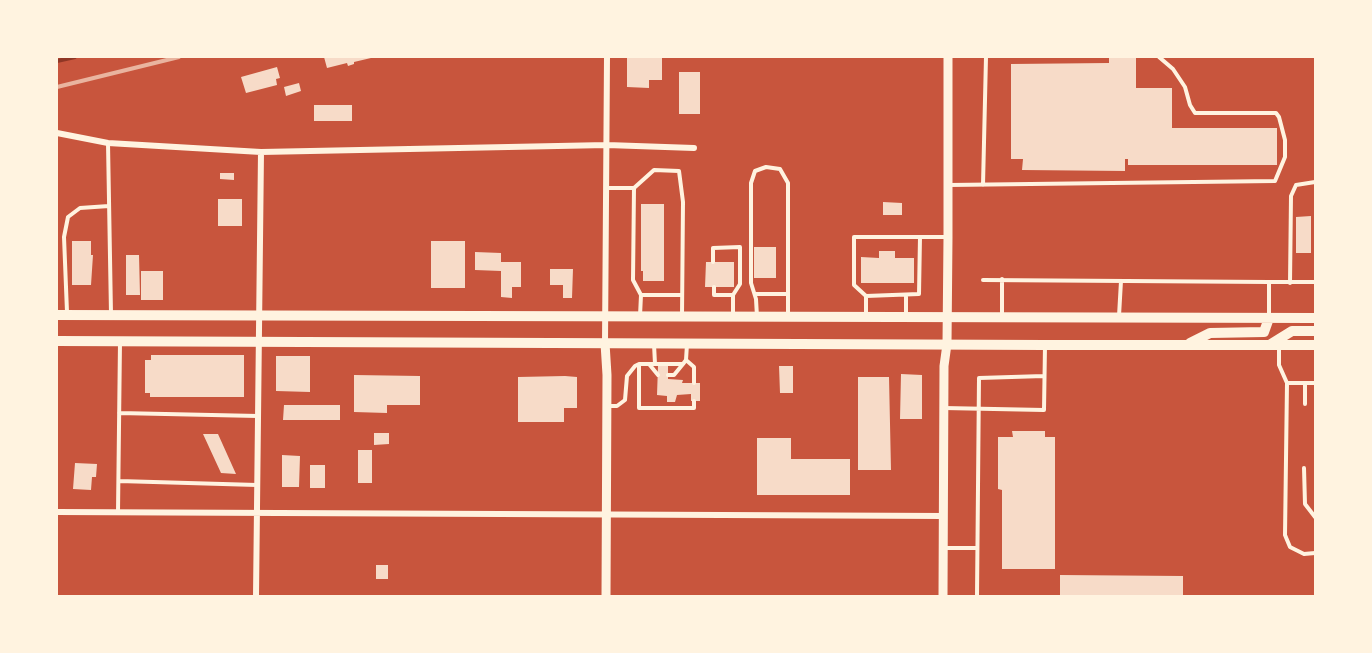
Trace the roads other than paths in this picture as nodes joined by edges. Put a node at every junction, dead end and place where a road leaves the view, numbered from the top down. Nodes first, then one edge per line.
1 (607, 57) edge
2 (948, 57) edge
3 (986, 57) edge
4 (1159, 57) edge
5 (57, 133) edge
6 (108, 143) junction
7 (608, 145) junction
8 (694, 148) dead end
9 (261, 152) junction
10 (1315, 182) edge
11 (948, 185) junction
12 (983, 185) junction
13 (607, 188) junction
14 (634, 188) junction
15 (109, 206) junction
16 (920, 237) junction
17 (948, 237) junction
18 (713, 262) dead end
19 (983, 279) dead end
20 (1002, 279) junction
21 (1121, 281) junction
22 (1269, 282) junction
23 (1290, 282) junction
24 (1315, 282) edge
25 (714, 287) dead end
26 (754, 294) junction
27 (788, 294) junction
28 (906, 294) junction
29 (641, 295) junction
30 (682, 295) junction
31 (733, 295) junction
32 (866, 296) junction
33 (62, 315) edge
34 (111, 315) junction
35 (258, 316) junction
36 (605, 317) junction
37 (640, 317) junction
38 (681, 317) junction
39 (733, 317) junction
40 (757, 317) junction
41 (788, 317) junction
42 (866, 317) junction
43 (1002, 317) junction
44 (906, 318) junction
45 (947, 318) junction
46 (1119, 318) junction
47 (1269, 318) junction
48 (1315, 318) edge
49 (1315, 331) edge
50 (57, 341) edge
51 (120, 342) junction
52 (258, 342) junction
53 (605, 343) junction
54 (654, 343) junction
55 (687, 343) junction
56 (947, 344) junction
57 (1045, 345) junction
58 (1187, 345) junction
59 (1274, 345) junction
60 (1315, 345) edge
61 (685, 362) junction
62 (639, 364) junction
63 (648, 364) junction
64 (655, 364) junction
65 (658, 375) dead end
66 (668, 375) dead end
67 (1044, 376) junction
68 (694, 383) dead end
69 (1287, 383) junction
70 (1305, 383) junction
71 (1315, 383) edge
72 (694, 401) dead end
73 (1305, 404) dead end
74 (607, 406) junction
75 (944, 408) junction
76 (978, 409) junction
77 (119, 413) junction
78 (258, 416) junction
79 (1304, 468) dead end
80 (118, 481) junction
81 (257, 485) junction
82 (57, 512) edge
83 (118, 513) junction
84 (606, 513) junction
85 (257, 514) junction
86 (944, 516) junction
87 (1315, 518) edge
88 (944, 548) junction
89 (977, 548) junction
90 (1315, 554) edge
91 (256, 596) edge
92 (606, 596) edge
93 (943, 596) edge
94 (977, 596) edge

1 - 7 street
2 - 11 street
3 - 12 lane
4 - 12 lane
5 - 6 street
6 - 9 street
6 - 15 lane
7 - 8 street
7 - 9 street
7 - 13 street
9 - 35 street
10 - 23 lane
11 - 12 lane
11 - 17 street
13 - 14 lane
13 - 36 street
14 - 29 lane
14 - 30 lane
15 - 33 lane
15 - 34 lane
16 - 17 lane
16 - 28 lane
16 - 32 lane
17 - 45 street
18 - 31 lane
19 - 20 lane
20 - 21 lane
20 - 43 lane
21 - 22 lane
21 - 46 lane
22 - 23 lane
22 - 47 lane
23 - 24 lane
25 - 31 lane
26 - 27 lane
26 - 27 lane
26 - 40 lane
27 - 41 lane
28 - 32 lane
28 - 44 lane
29 - 30 lane
29 - 37 lane
30 - 38 lane
31 - 39 lane
32 - 42 lane
33 - 34 main road
34 - 35 main road
35 - 36 main road
35 - 52 street
36 - 37 main road
36 - 53 street
37 - 38 main road
38 - 39 main road
39 - 40 main road
40 - 41 main road
41 - 42 main road
42 - 44 main road
43 - 45 main road
43 - 46 main road
44 - 45 main road
45 - 56 street
46 - 47 main road
47 - 48 main road
47 - 58 main road
49 - 59 main road
50 - 51 main road
51 - 52 main road
51 - 77 lane
52 - 53 main road
52 - 78 street
53 - 54 main road
53 - 74 street
54 - 55 main road
54 - 64 lane
55 - 56 main road
55 - 61 lane
56 - 57 main road
56 - 75 street
57 - 58 main road
57 - 67 lane
58 - 59 main road
59 - 60 main road
59 - 69 lane
61 - 64 lane
61 - 66 lane
61 - 68 lane
62 - 63 lane
62 - 72 lane
62 - 74 lane
63 - 64 lane
63 - 65 lane
67 - 76 lane
67 - 76 lane
69 - 70 lane
69 - 90 lane
70 - 71 lane
70 - 73 lane
74 - 84 street
75 - 76 lane
75 - 86 street
76 - 89 lane
77 - 78 lane
77 - 80 lane
78 - 81 street
79 - 87 lane
80 - 81 lane
80 - 83 lane
81 - 85 street
82 - 83 street
83 - 85 street
84 - 85 street
84 - 86 street
84 - 92 street
85 - 91 street
86 - 88 street
88 - 89 lane
88 - 93 street
89 - 94 lane

